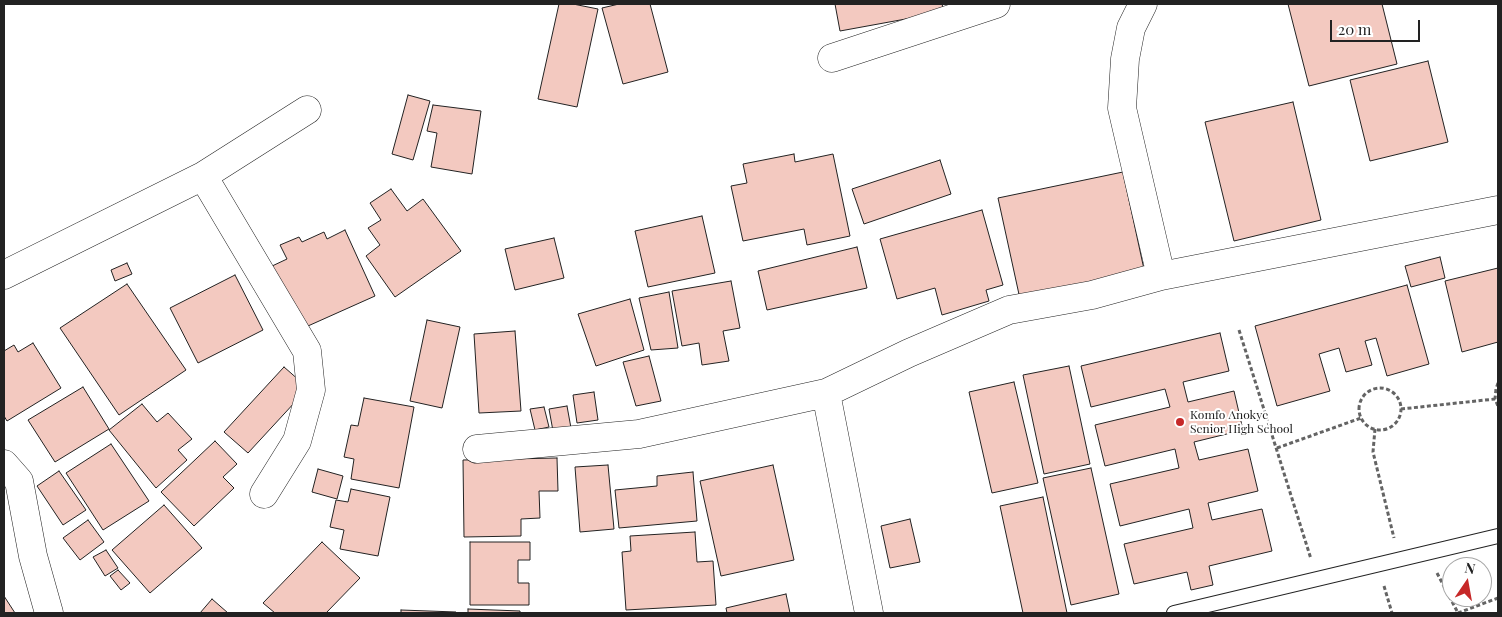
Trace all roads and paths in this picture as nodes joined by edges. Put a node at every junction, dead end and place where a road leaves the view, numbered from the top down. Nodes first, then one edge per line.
1 (996, 4) edge
2 (1143, 4) edge
3 (832, 58) dead end
4 (307, 110) dead end
5 (203, 176) junction
6 (1498, 210) edge
7 (4, 275) edge
8 (1161, 276) junction
9 (1239, 330) dead end
10 (1498, 383) edge
11 (826, 394) junction
12 (1496, 399) junction
13 (1498, 406) edge
14 (1401, 409) junction
15 (1361, 418) junction
16 (1375, 429) junction
17 (1276, 448) junction
18 (477, 449) dead end
19 (4, 464) edge
20 (264, 494) dead end
21 (1498, 536) edge
22 (1427, 553) junction
23 (1399, 559) junction
24 (1376, 564) junction
25 (1317, 579) junction
26 (1498, 598) edge
27 (49, 613) edge
28 (869, 613) edge
29 (1174, 613) edge
30 (1392, 613) edge
31 (1458, 613) edge

1 - 3 street
2 - 8 street
4 - 5 street
5 - 7 street
5 - 20 street
6 - 8 street
8 - 11 street
9 - 17 path
10 - 12 path
11 - 18 street
11 - 28 street
12 - 13 path
12 - 14 path
14 - 15 path
14 - 16 path
15 - 16 path
15 - 17 path
16 - 23 path
17 - 25 path
19 - 27 street
21 - 22 lane
22 - 23 lane
22 - 31 path
23 - 24 lane
24 - 25 lane
24 - 30 path
25 - 29 lane
26 - 31 path

